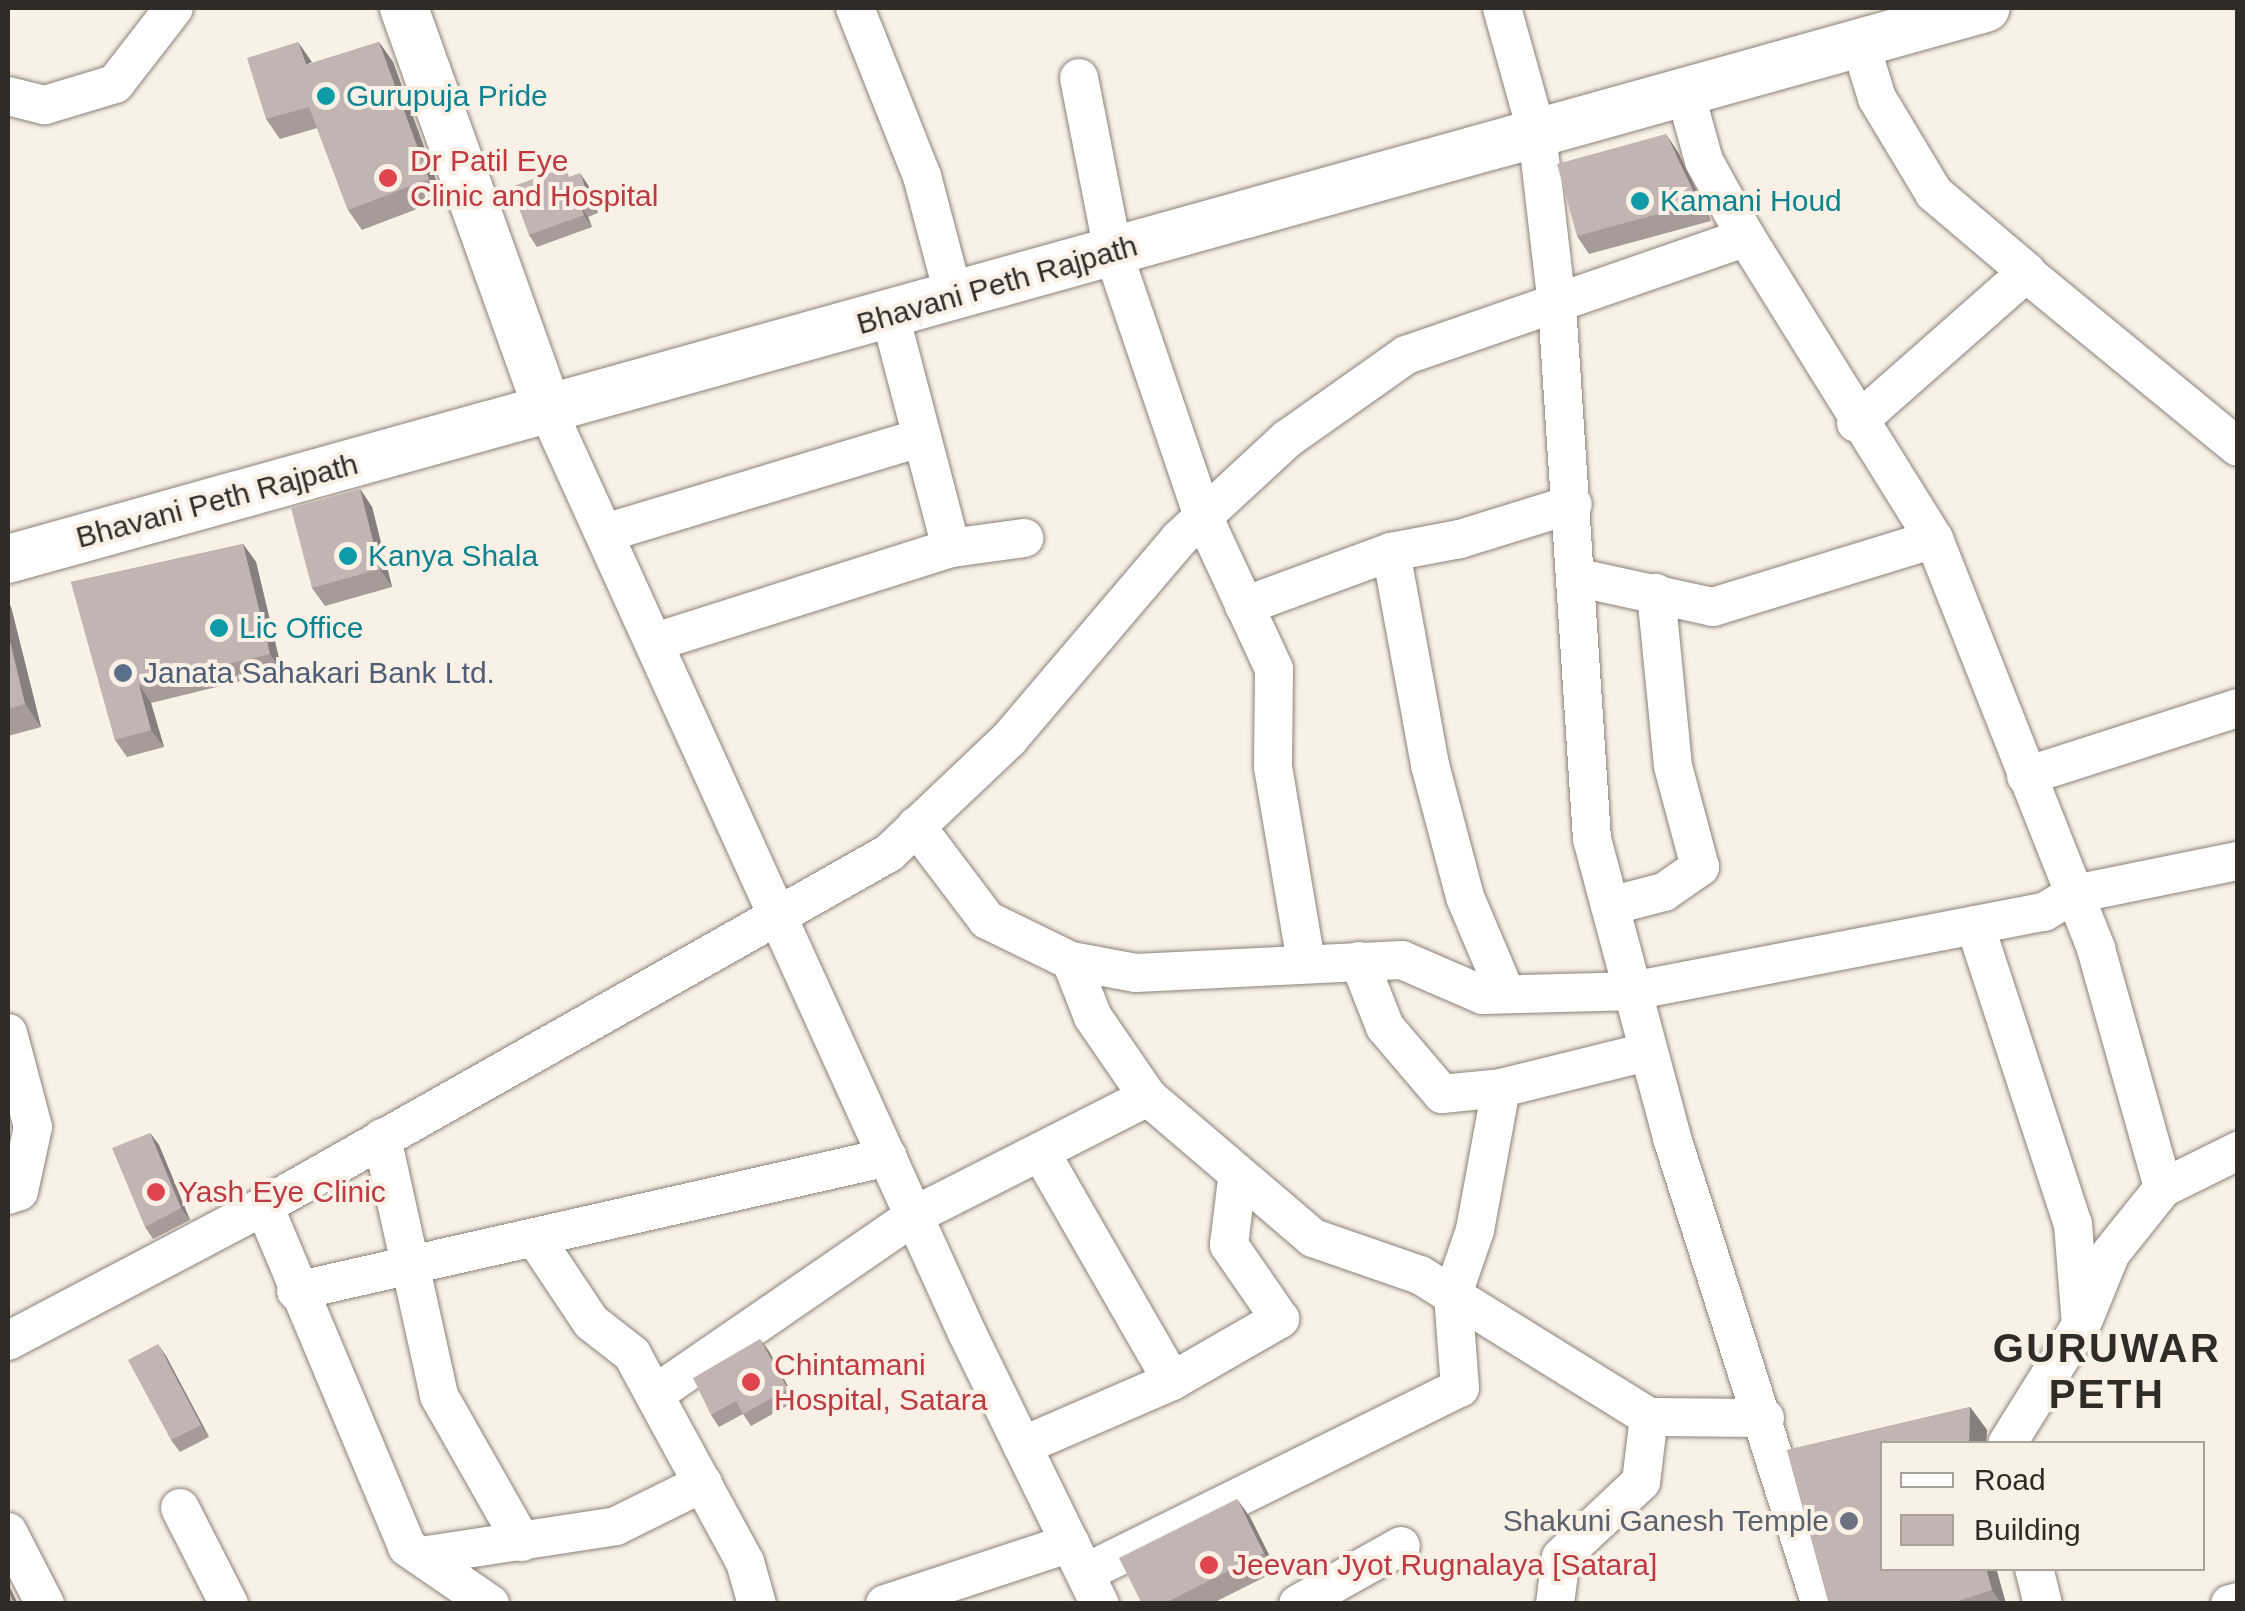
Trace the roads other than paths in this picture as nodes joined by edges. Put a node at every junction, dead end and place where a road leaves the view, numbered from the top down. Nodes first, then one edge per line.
1 (174, 8) edge
2 (404, 8) edge
3 (855, 8) edge
4 (1502, 8) edge
5 (1986, 8) edge
6 (1860, 42) junction
7 (1079, 78) dead end
8 (1685, 92) junction
9 (8, 96) edge
10 (1537, 133) junction
11 (1746, 237) junction
12 (1114, 252) junction
13 (2026, 273) junction
14 (954, 297) junction
15 (1557, 306) junction
16 (890, 315) junction
17 (548, 411) junction
18 (1856, 423) junction
19 (922, 437) junction
20 (2238, 447) edge
21 (1574, 504) junction
22 (1203, 516) junction
23 (605, 534) junction
24 (1024, 538) dead end
25 (1934, 539) junction
26 (951, 548) junction
27 (1390, 552) junction
28 (8, 559) edge
29 (1576, 578) junction
30 (1656, 593) junction
31 (1244, 606) junction
32 (655, 642) junction
33 (2238, 708) edge
34 (2026, 776) junction
35 (916, 826) junction
36 (2238, 861) edge
37 (2074, 894) junction
38 (1610, 906) junction
39 (778, 914) junction
40 (1975, 925) junction
41 (1071, 960) junction
42 (1359, 961) junction
43 (1306, 963) junction
44 (1632, 991) junction
45 (1506, 994) junction
46 (8, 1033) edge
47 (1646, 1052) junction
48 (1501, 1088) junction
49 (1148, 1096) junction
50 (382, 1138) junction
51 (2238, 1150) edge
52 (1041, 1153) junction
53 (888, 1157) junction
54 (1237, 1179) junction
55 (2163, 1188) junction
56 (8, 1195) edge
57 (264, 1206) junction
58 (917, 1214) junction
59 (535, 1238) junction
60 (412, 1266) junction
61 (296, 1291) junction
62 (1453, 1294) junction
63 (2082, 1325) junction
64 (8, 1341) edge
65 (1172, 1381) junction
66 (654, 1394) junction
67 (1650, 1416) junction
68 (1765, 1418) junction
69 (2009, 1441) edge
70 (1022, 1446) junction
71 (703, 1482) junction
72 (180, 1508) dead end
73 (8, 1532) edge
74 (522, 1542) junction
75 (1401, 1546) dead end
76 (421, 1556) junction
77 (2035, 1571) edge
78 (1085, 1573) edge
79 (472, 1598) edge
80 (2238, 1602) edge
81 (45, 1604) edge
82 (229, 1604) edge
83 (757, 1604) edge
84 (885, 1604) edge
85 (1298, 1604) edge
86 (1555, 1604) edge
87 (1821, 1604) edge
88 (2043, 1604) edge
89 (2230, 1604) edge

1 - 9 street
2 - 17 main road
3 - 14 street
4 - 10 street
5 - 6 main road, Bhavani Peth Rajpath
6 - 8 main road, Bhavani Peth Rajpath
6 - 13 street
7 - 12 street
8 - 10 main road, Bhavani Peth Rajpath
8 - 11 street
10 - 12 main road, Bhavani Peth Rajpath
10 - 15 street
11 - 15 street
11 - 18 street
12 - 14 main road, Bhavani Peth Rajpath
12 - 22 street
13 - 18 street
13 - 20 street
14 - 16 main road, Bhavani Peth Rajpath
15 - 21 street
15 - 22 street
16 - 17 main road, Bhavani Peth Rajpath
16 - 19 street
17 - 23 street
17 - 28 main road, Bhavani Peth Rajpath
18 - 25 street
19 - 23 street
19 - 26 street
21 - 27 street
21 - 29 street
22 - 31 street
22 - 35 street
23 - 32 street
24 - 26 street
25 - 30 street
25 - 34 street
26 - 32 street
27 - 31 street
27 - 45 street
29 - 30 street
29 - 38 street
30 - 38 street
31 - 43 street
32 - 39 street
33 - 34 street
34 - 37 street
35 - 39 street
35 - 41 street
36 - 37 street
37 - 40 street
37 - 55 street
38 - 44 street
39 - 50 street
39 - 53 street
40 - 44 street
40 - 63 street
41 - 43 street
41 - 49 street
42 - 43 street
42 - 45 street
42 - 48 street
44 - 45 street
44 - 47 street
46 - 56 street
47 - 48 street
47 - 68 street
48 - 62 street
49 - 52 street
49 - 54 street
50 - 57 street
50 - 60 street
51 - 55 street
52 - 58 street
52 - 65 street
53 - 58 street
53 - 59 street
54 - 62 street
54 - 65 street
55 - 63 street
57 - 61 street
57 - 64 street
58 - 66 street
58 - 70 street
59 - 60 street
59 - 66 street
60 - 61 street
60 - 74 street
61 - 76 street
62 - 67 street
62 - 78 street
63 - 69 street
65 - 70 street
66 - 71 street
67 - 68 street
67 - 86 street
68 - 87 street
70 - 78 street
71 - 74 street
71 - 83 street
72 - 82 street
73 - 81 street
74 - 76 street
75 - 85 street
76 - 79 street
77 - 88 street
78 - 84 street
80 - 89 street

